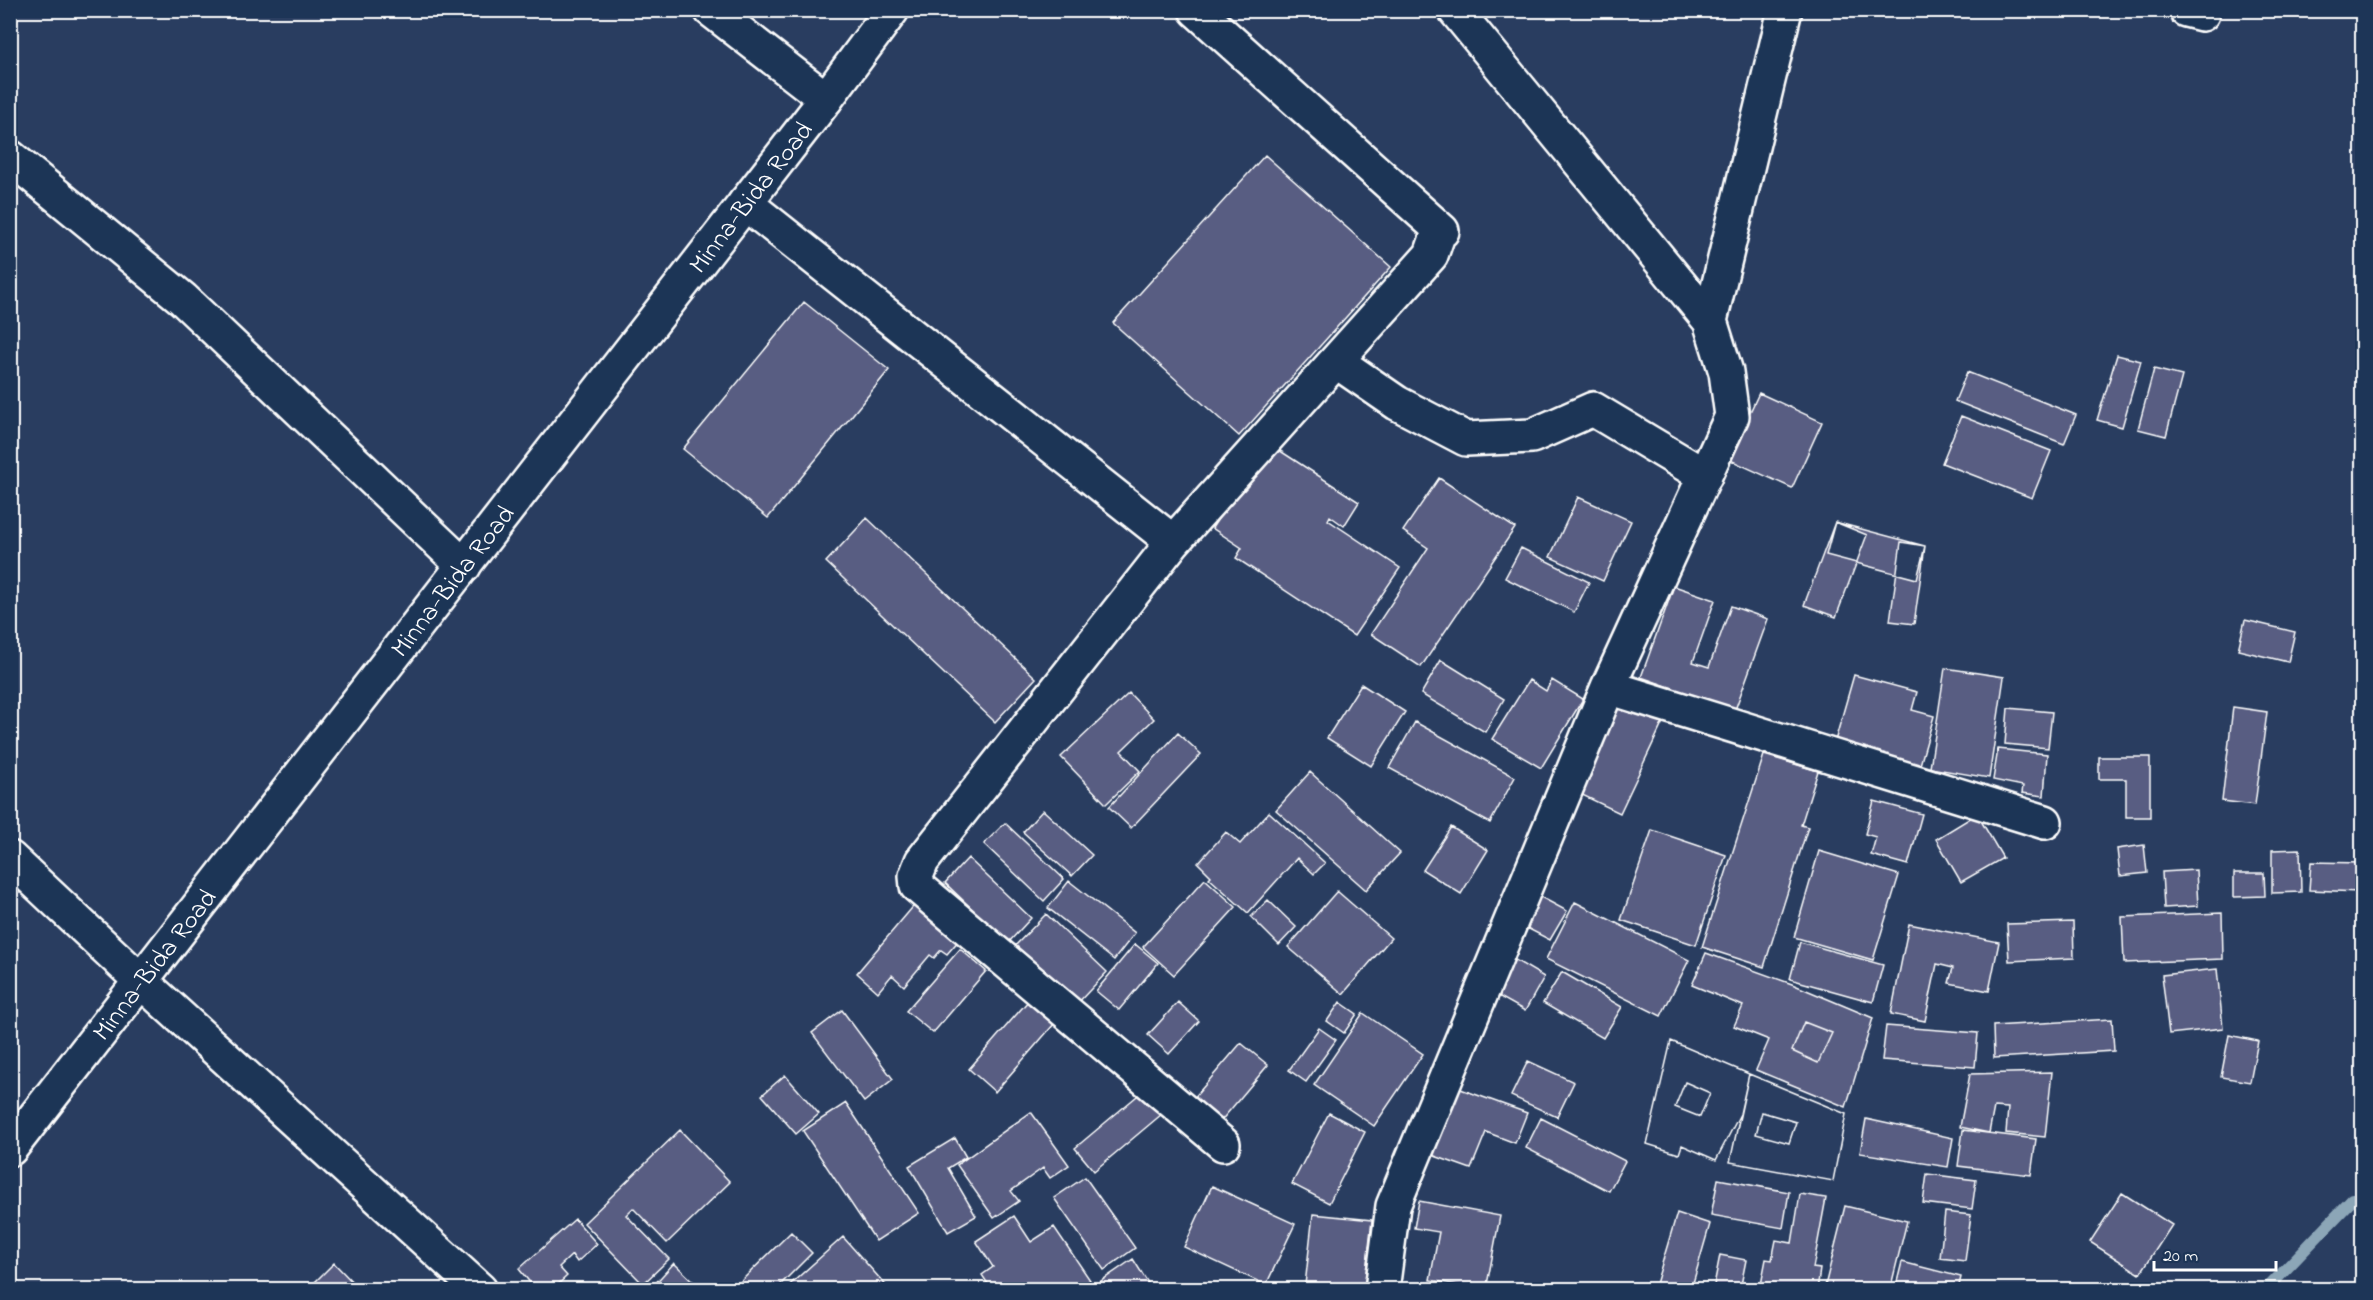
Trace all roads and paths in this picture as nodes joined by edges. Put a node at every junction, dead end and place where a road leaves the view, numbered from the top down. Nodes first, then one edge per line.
1 (711, 10) edge
2 (892, 10) edge
3 (1196, 10) edge
4 (1455, 10) edge
5 (1785, 10) edge
6 (826, 99) junction
7 (14, 171) edge
8 (745, 203) junction
9 (1710, 321) junction
10 (1336, 361) junction
11 (1705, 476) junction
12 (1173, 542) junction
13 (464, 566) junction
14 (1608, 687) junction
15 (2045, 822) dead end
16 (10, 858) edge
17 (142, 982) junction
18 (1223, 1144) dead end
19 (10, 1149) edge
20 (480, 1290) edge
21 (1382, 1290) edge

1 - 6 street
2 - 6 street, Minna-Bida Road
3 - 10 street
4 - 9 street
5 - 9 street
6 - 8 street, Minna-Bida Road
7 - 13 street
8 - 12 street
8 - 13 street, Minna-Bida Road
9 - 11 street
10 - 11 street
10 - 12 street
11 - 14 street
12 - 18 street
13 - 17 street, Minna-Bida Road
14 - 15 street
14 - 21 street
16 - 17 street
17 - 19 street, Minna-Bida Road
17 - 20 street

